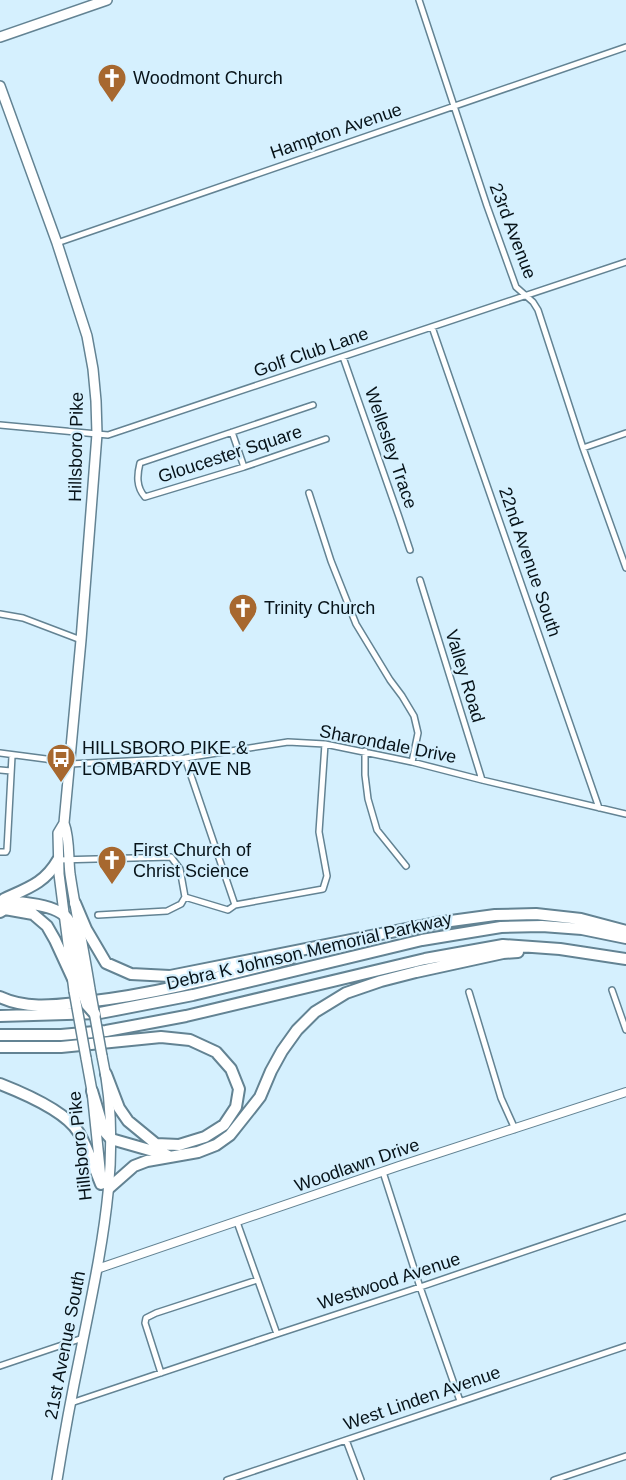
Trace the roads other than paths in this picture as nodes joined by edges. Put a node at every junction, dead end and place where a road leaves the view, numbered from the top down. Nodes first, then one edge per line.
1 (107, 0) edge
2 (419, 0) edge
3 (98, 2) edge
4 (0, 37) edge
5 (626, 47) edge
6 (0, 86) edge
7 (453, 106) junction
8 (57, 243) junction
9 (626, 262) edge
10 (526, 296) junction
11 (432, 327) junction
12 (343, 357) junction
13 (313, 405) dead end
14 (0, 425) edge
15 (232, 432) junction
16 (626, 433) edge
17 (97, 434) junction
18 (326, 439) dead end
19 (583, 447) junction
20 (244, 467) junction
21 (309, 493) dead end
22 (410, 550) dead end
23 (625, 560) edge
24 (626, 568) edge
25 (420, 580) dead end
26 (0, 614) edge
27 (81, 640) junction
28 (325, 744) junction
29 (365, 752) junction
30 (0, 753) edge
31 (12, 756) junction
32 (185, 759) junction
33 (412, 762) junction
34 (70, 764) junction
35 (11, 769) junction
36 (0, 770) edge
37 (483, 780) junction
38 (599, 808) junction
39 (626, 814) edge
40 (0, 852) edge
41 (63, 859) junction
42 (406, 866) dead end
43 (185, 897) junction
44 (0, 901) edge
45 (75, 903) junction
46 (235, 905) junction
47 (0, 912) edge
48 (64, 915) junction
49 (98, 915) dead end
50 (436, 923) junction
51 (626, 931) edge
52 (626, 938) edge
53 (560, 949) junction
54 (626, 960) edge
55 (73, 979) junction
56 (82, 990) junction
57 (612, 990) dead end
58 (469, 992) dead end
59 (0, 997) edge
60 (95, 1014) joint
61 (0, 1016) edge
62 (626, 1030) edge
63 (0, 1035) edge
64 (0, 1047) edge
65 (106, 1074) junction
66 (0, 1084) edge
67 (92, 1091) junction
68 (626, 1092) edge
69 (514, 1129) junction
70 (111, 1139) junction
71 (170, 1156) junction
72 (383, 1172) junction
73 (105, 1186) junction
74 (105, 1216) joint
75 (626, 1217) edge
76 (237, 1222) junction
77 (98, 1269) junction
78 (258, 1280) junction
79 (420, 1287) junction
80 (277, 1334) junction
81 (83, 1338) junction
82 (626, 1346) edge
83 (0, 1366) edge
84 (161, 1373) junction
85 (460, 1401) junction
86 (69, 1404) junction
87 (346, 1440) junction
88 (626, 1456) edge
89 (55, 1479) edge
90 (227, 1480) edge
91 (361, 1480) edge
92 (554, 1480) edge

1 - 3 main road
2 - 7 street, 23rd Avenue
3 - 4 main road
5 - 7 street, Hampton Avenue
6 - 8 main road, Hillsboro Pike
7 - 8 street, Hampton Avenue
7 - 10 street, 23rd Avenue
8 - 17 main road, Hillsboro Pike
9 - 10 street, Golf Club Lane
10 - 11 street, Golf Club Lane
10 - 19 street, 23rd Avenue
11 - 12 street, Golf Club Lane
11 - 38 street, 22nd Avenue South
12 - 17 street, Golf Club Lane
12 - 22 street, Wellesley Trace
13 - 15 street, Gloucester Square
14 - 17 street, Golf Club Lane
15 - 20 street
15 - 20 street, Gloucester Square
16 - 19 street
17 - 27 main road, Hillsboro Pike
18 - 20 street, Gloucester Square
19 - 23 street, 23rd Avenue
21 - 33 street
23 - 24 street, 23rd Avenue
25 - 37 street, Valley Road
26 - 27 street
27 - 34 main road, Hillsboro Pike
28 - 29 street, Sharondale Drive
28 - 32 street, Sharondale Drive
28 - 46 street
29 - 33 street, Sharondale Drive
29 - 42 street
30 - 31 street, Sharondale Drive
31 - 34 street, Sharondale Drive
31 - 35 street
32 - 34 street, Sharondale Drive
32 - 46 street
33 - 37 street, Sharondale Drive
34 - 41 main road, Hillsboro Pike
35 - 36 street
35 - 40 street
37 - 38 street, Sharondale Drive
38 - 39 street, Sharondale Drive
41 - 43 street
41 - 44 highway
41 - 45 main road, Hillsboro Pike
41 - 48 main road, Hillsboro Pike
43 - 46 street
43 - 49 street
44 - 48 highway
45 - 50 highway
45 - 56 main road, Hillsboro Pike
47 - 55 highway
48 - 55 main road, Hillsboro Pike
48 - 56 highway
50 - 51 highway
50 - 59 highway
52 - 61 highway, Debra K Johnson Memorial Parkway
53 - 54 highway, Debra K Johnson Memorial Parkway
53 - 63 highway, Debra K Johnson Memorial Parkway
53 - 71 highway
55 - 56 main road, Hillsboro Pike
56 - 60 highway, bridge
56 - 67 main road, Hillsboro Pike, bridge
57 - 62 street
58 - 69 street
60 - 65 main road, Hillsboro Pike, bridge
64 - 65 highway
65 - 70 main road, Hillsboro Pike
66 - 73 highway
67 - 70 highway
67 - 73 main road, Hillsboro Pike
68 - 69 main road, Woodlawn Drive
69 - 72 main road, Woodlawn Drive
70 - 71 highway
70 - 73 main road, Hillsboro Pike
71 - 73 highway
72 - 76 main road, Woodlawn Drive
72 - 79 street
73 - 74 main road, Hillsboro Pike
74 - 77 main road, 21st Avenue South
75 - 79 street, Westwood Avenue
76 - 77 main road, Woodlawn Drive
76 - 78 street
77 - 81 main road, 21st Avenue South
78 - 80 street
78 - 84 street
79 - 80 street, Westwood Avenue
79 - 85 street
80 - 84 street, Westwood Avenue
81 - 83 street
81 - 86 main road, 21st Avenue South
82 - 85 street, West Linden Avenue
84 - 86 street, Westwood Avenue
85 - 87 street, West Linden Avenue
86 - 89 main road, 21st Avenue South
87 - 90 street, West Linden Avenue
87 - 91 street
88 - 92 street

